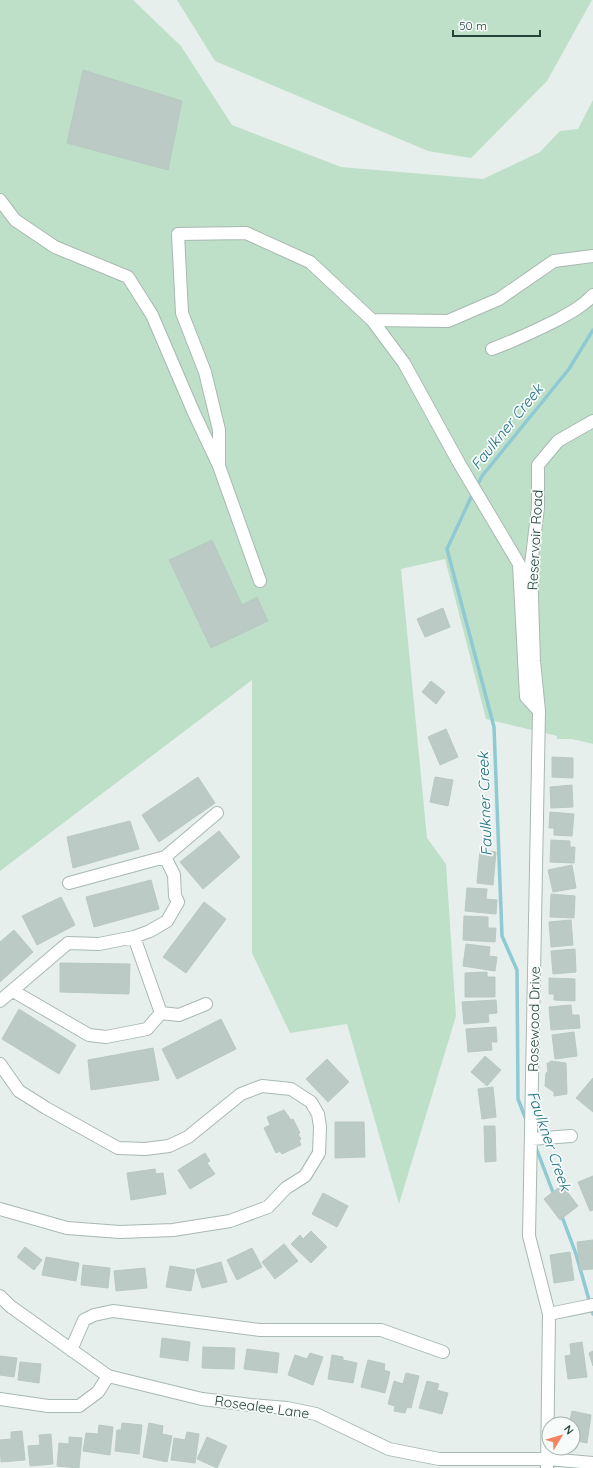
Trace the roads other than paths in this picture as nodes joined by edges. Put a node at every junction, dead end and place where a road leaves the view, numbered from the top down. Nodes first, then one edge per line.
1 (0, 200) edge
2 (593, 256) edge
3 (593, 295) edge
4 (372, 320) junction
5 (492, 349) dead end
6 (593, 421) edge
7 (219, 466) junction
8 (260, 581) dead end
9 (539, 711) junction
10 (217, 812) dead end
11 (165, 856) junction
12 (69, 883) dead end
13 (134, 937) junction
14 (13, 991) junction
15 (0, 1001) edge
16 (206, 1004) dead end
17 (161, 1013) junction
18 (0, 1064) edge
19 (571, 1136) dead end
20 (531, 1139) junction
21 (0, 1209) edge
22 (0, 1296) edge
23 (593, 1305) edge
24 (549, 1314) junction
25 (71, 1350) junction
26 (443, 1352) dead end
27 (108, 1376) junction
28 (0, 1399) edge
29 (593, 1463) edge
30 (547, 1464) edge

1 - 7 street
2 - 4 street
3 - 5 street
4 - 7 street
4 - 9 street
6 - 9 street, Reservoir Road
7 - 8 street
9 - 20 street, Rosewood Drive
10 - 11 street
11 - 12 street
11 - 13 street
13 - 14 street
13 - 17 street
14 - 15 street
14 - 17 street
16 - 17 street
18 - 21 street
19 - 20 street
20 - 24 street, Rosewood Drive
22 - 25 street, Rosealee Lane
23 - 24 street
24 - 30 street, Rosewood Drive
25 - 26 street
25 - 27 street, Rosealee Lane
27 - 28 street
27 - 30 street, Rosealee Lane
29 - 30 street, Rosealee Lane

